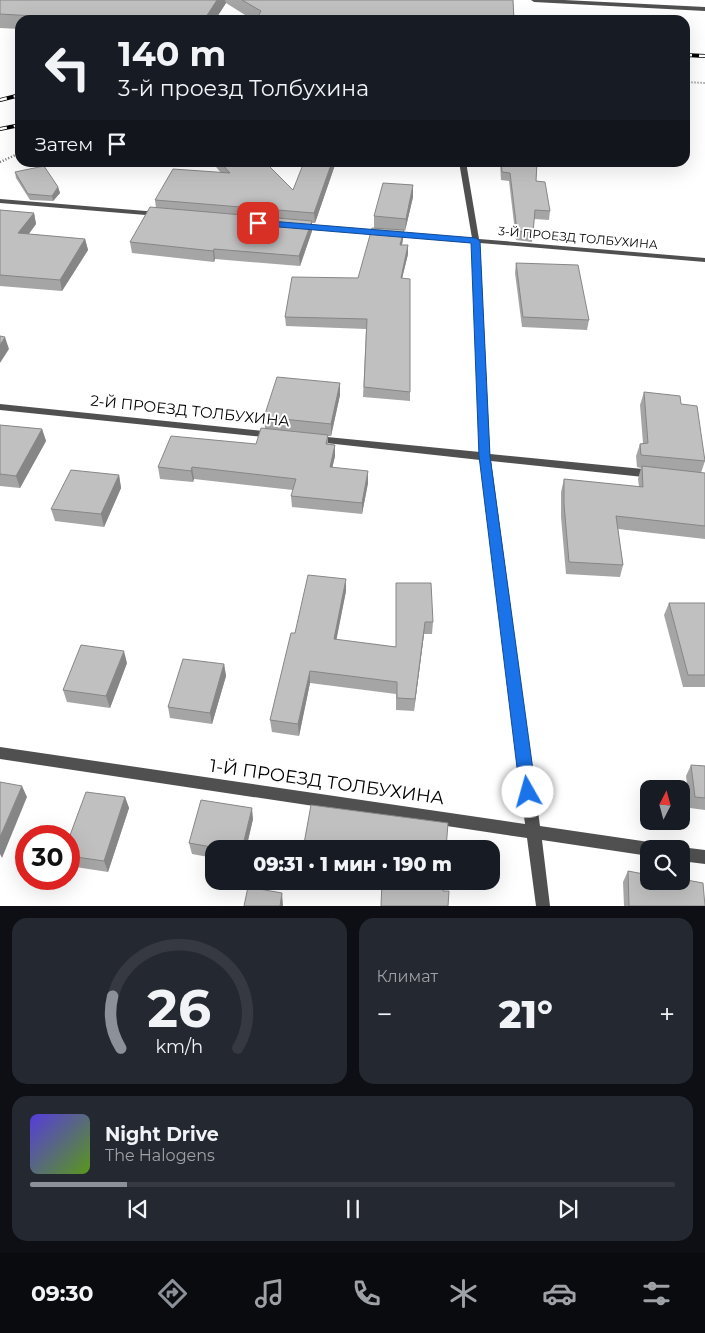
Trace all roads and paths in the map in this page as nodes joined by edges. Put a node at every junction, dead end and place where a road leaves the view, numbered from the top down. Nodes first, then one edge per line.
1 (534, 0) edge
2 (705, 10) edge
3 (690, 82) edge
4 (705, 83) edge
5 (15, 156) edge
6 (0, 162) edge
7 (463, 167) edge
8 (0, 201) edge
9 (168, 215) edge
10 (287, 225) edge
11 (476, 241) junction
12 (705, 260) edge
13 (0, 407) edge
14 (287, 436) edge
15 (307, 438) edge
16 (485, 456) junction
17 (667, 476) edge
18 (0, 753) edge
19 (533, 832) junction
20 (640, 848) edge
21 (690, 855) edge
22 (705, 857) edge
23 (543, 906) edge

1 - 2 street
3 - 4 path
5 - 6 path
7 - 11 street
8 - 9 street
10 - 11 street, 3-Й ПРОЕЗД ТОЛБУХИНА
11 - 12 street, 3-Й ПРОЕЗД ТОЛБУХИНА
11 - 16 street
13 - 14 street, 2-Й ПРОЕЗД ТОЛБУХИНА
15 - 16 street, 2-Й ПРОЕЗД ТОЛБУХИНА
16 - 17 street, 2-Й ПРОЕЗД ТОЛБУХИНА
16 - 19 street
18 - 19 street, 1-Й ПРОЕЗД ТОЛБУХИНА
19 - 20 street, 1-Й ПРОЕЗД ТОЛБУХИНА
19 - 23 street
21 - 22 street

